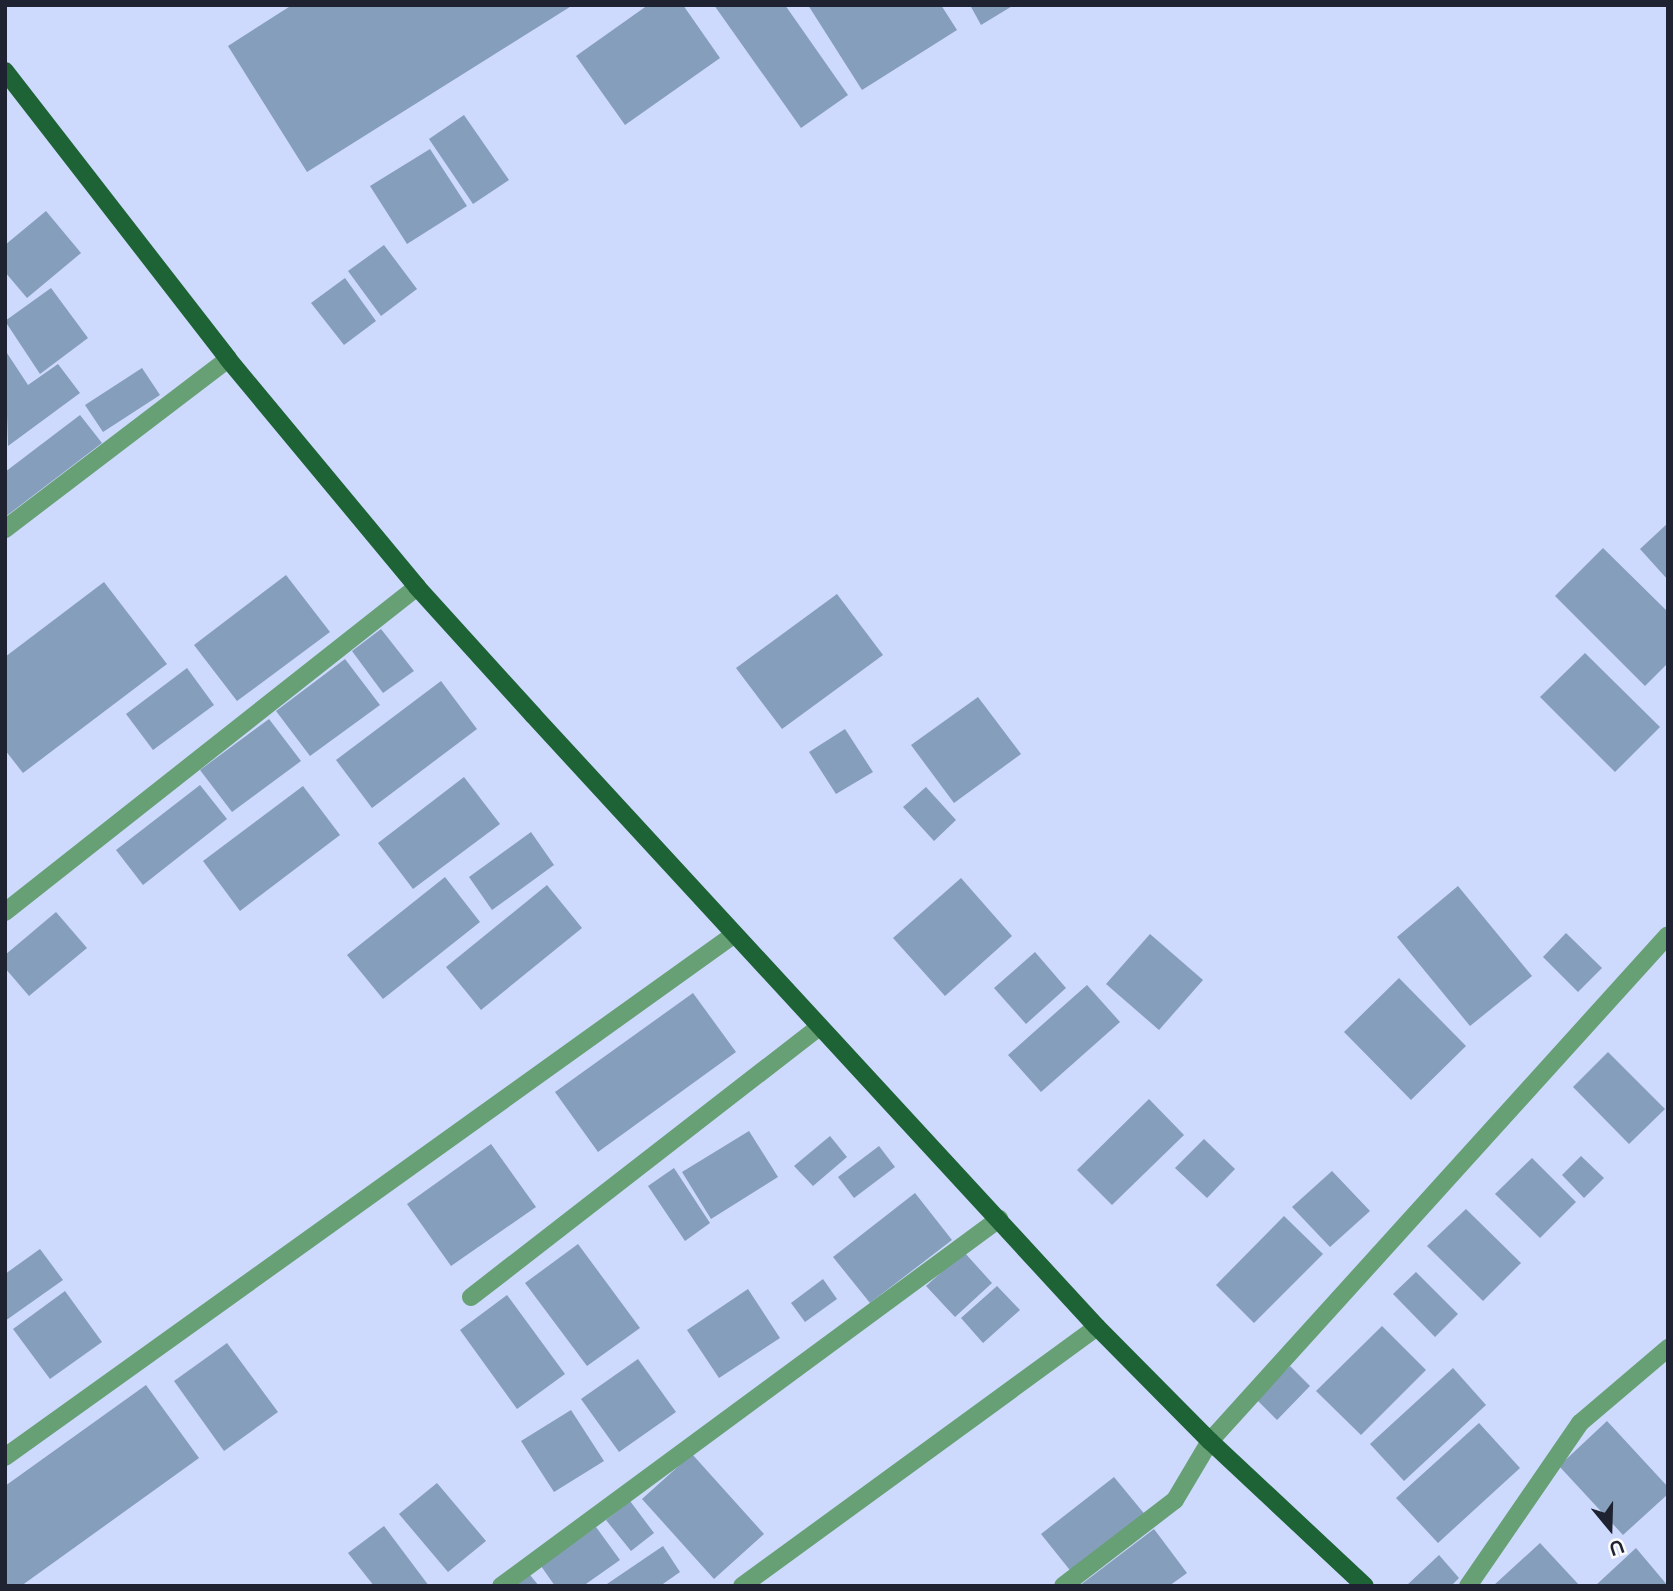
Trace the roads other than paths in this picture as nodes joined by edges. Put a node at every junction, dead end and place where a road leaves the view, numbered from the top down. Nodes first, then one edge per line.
1 (5, 71) edge
2 (228, 359) junction
3 (5, 529) edge
4 (417, 587) junction
5 (5, 912) edge
6 (1668, 935) edge
7 (732, 936) junction
8 (819, 1027) junction
9 (999, 1219) junction
10 (471, 1297) dead end
11 (1097, 1327) junction
12 (1668, 1348) edge
13 (1210, 1441) junction
14 (5, 1457) edge
15 (501, 1586) edge
16 (742, 1586) edge
17 (1063, 1586) edge
18 (1365, 1586) edge
19 (1468, 1586) edge

1 - 2 main road
2 - 3 street
2 - 4 main road
4 - 5 street
4 - 7 main road
6 - 13 street
7 - 8 main road
7 - 14 street
8 - 9 main road
8 - 10 street
9 - 11 main road
9 - 15 street
11 - 13 main road
11 - 16 street
12 - 19 street
13 - 17 street
13 - 18 main road

